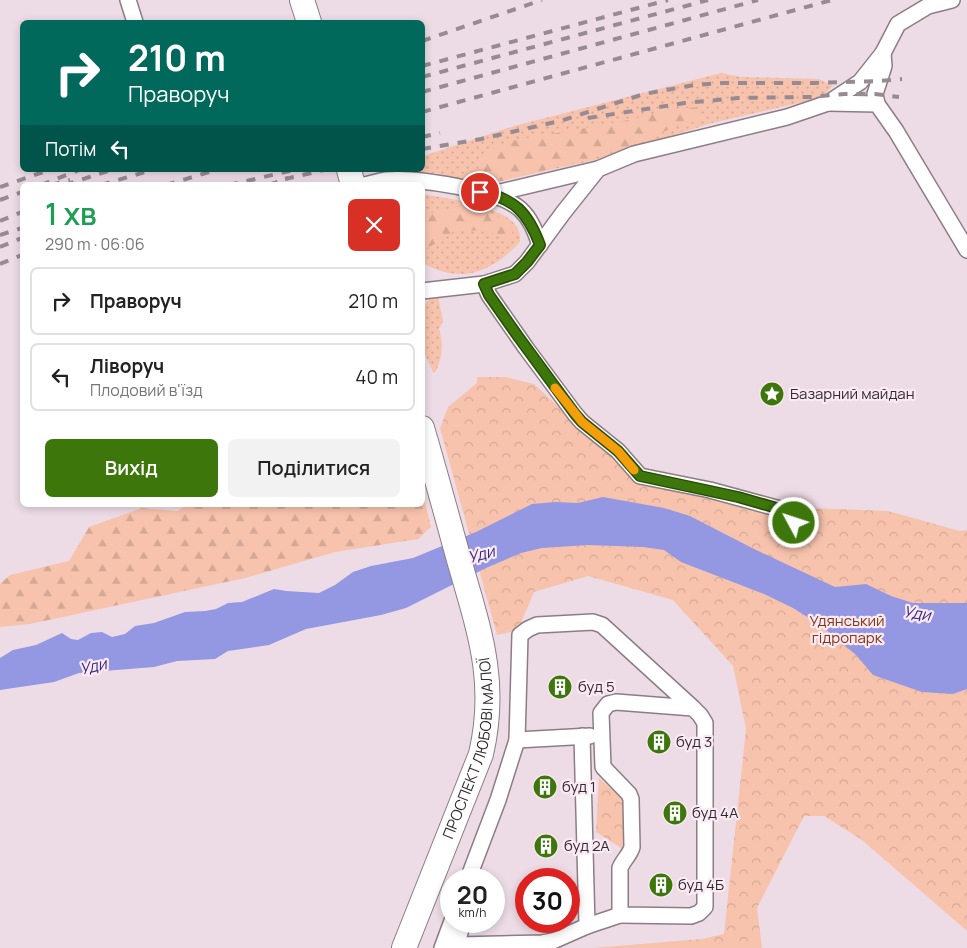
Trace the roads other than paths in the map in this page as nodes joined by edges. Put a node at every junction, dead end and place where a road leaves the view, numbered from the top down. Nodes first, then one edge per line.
1 (128, 0) edge
2 (302, 0) edge
3 (952, 0) edge
4 (134, 20) edge
5 (308, 20) edge
6 (883, 53) junction
7 (828, 104) junction
8 (877, 104) junction
9 (598, 169) junction
10 (378, 182) edge
11 (492, 194) junction
12 (540, 245) junction
13 (967, 250) edge
14 (484, 284) junction
15 (425, 291) edge
16 (425, 439) edge
17 (794, 523) dead end
18 (693, 708) junction
19 (602, 735) junction
20 (582, 736) junction
21 (517, 740) junction
22 (473, 868) edge
23 (620, 915) junction
24 (587, 926) junction
25 (452, 933) edge
26 (458, 933) edge
27 (452, 947) edge
28 (404, 948) edge

1 - 4 street
2 - 5 main road
3 - 6 street
6 - 7 street
6 - 8 street
7 - 8 street
7 - 9 street
8 - 13 street
9 - 11 street
9 - 12 street
10 - 11 street
11 - 12 street
12 - 14 street
14 - 15 street
14 - 17 street
16 - 28 main road, ПРОСПЕКТ ЛЮБОВІ МАЛОЇ
18 - 19 street
18 - 21 street
18 - 23 street
19 - 20 street
19 - 23 street
20 - 21 street
20 - 24 street
21 - 22 street
23 - 24 street
24 - 27 street
25 - 27 street
26 - 27 street

